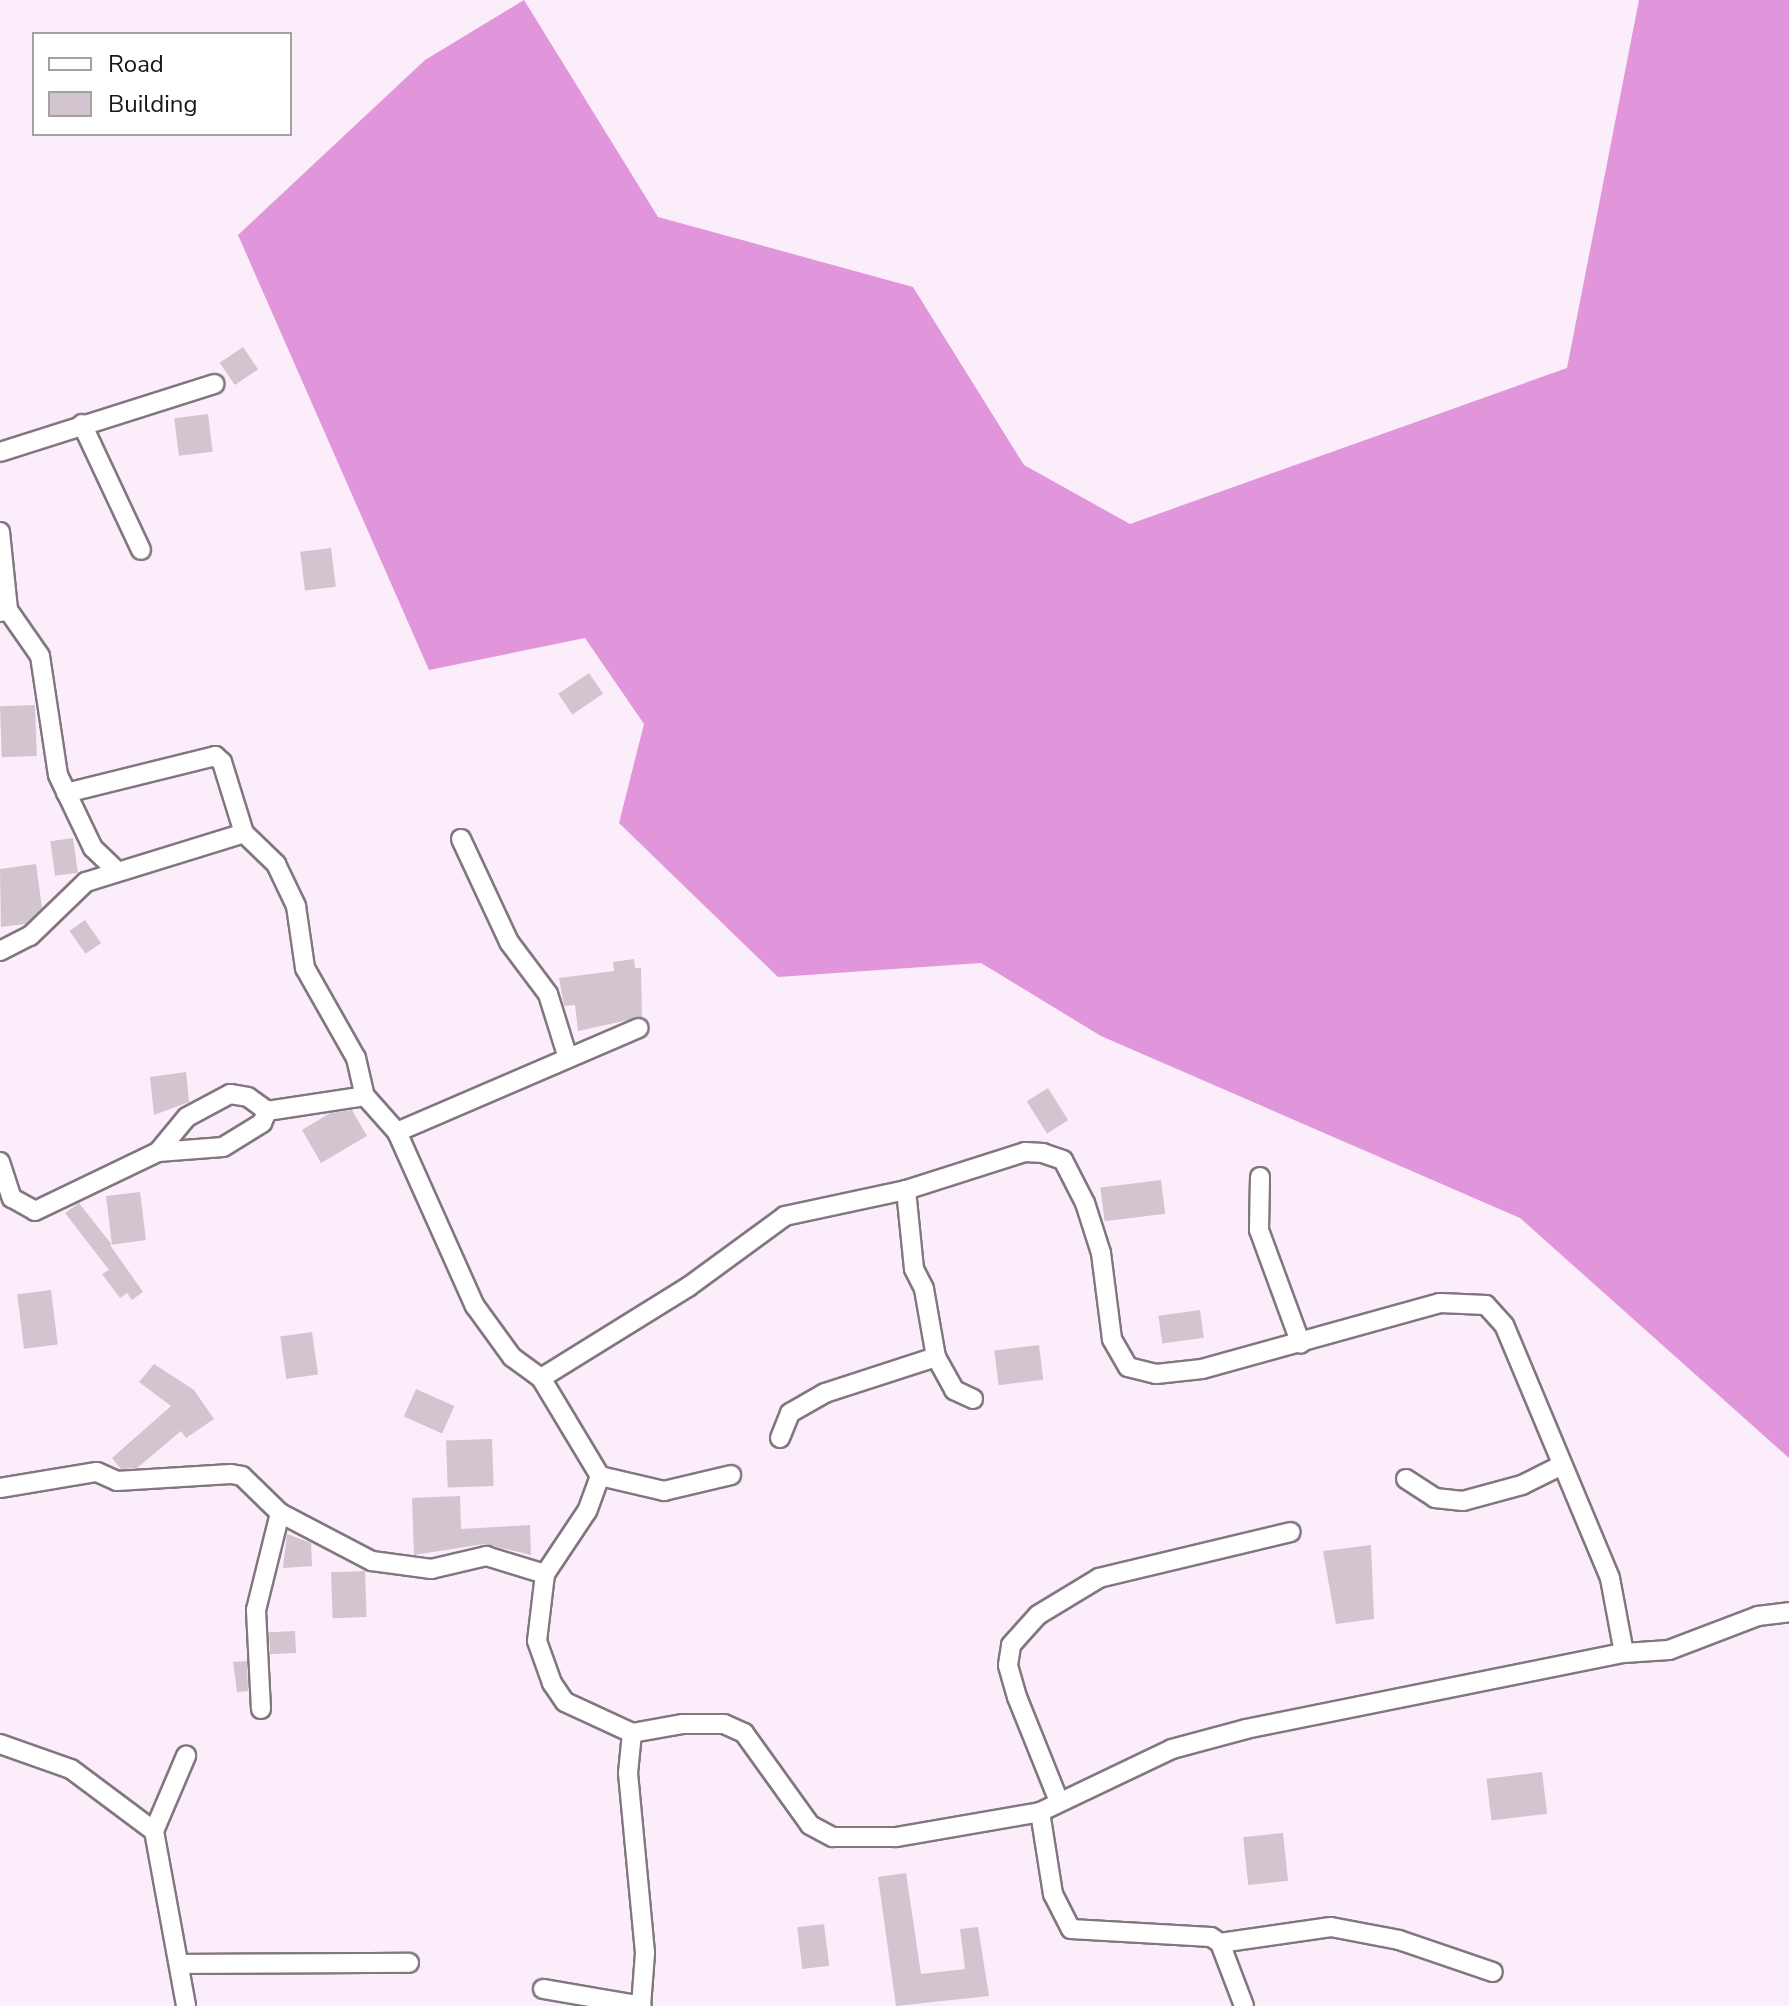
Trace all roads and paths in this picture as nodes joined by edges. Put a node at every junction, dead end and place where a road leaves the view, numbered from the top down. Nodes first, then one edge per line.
1 (215, 384) dead end
2 (82, 424) junction
3 (0, 452) edge
4 (0, 532) edge
5 (141, 550) dead end
6 (4, 611) edge
7 (66, 793) junction
8 (244, 833) junction
9 (461, 839) dead end
10 (115, 869) junction
11 (0, 951) edge
12 (639, 1028) dead end
13 (567, 1055) junction
14 (365, 1096) junction
15 (267, 1111) junction
16 (397, 1132) junction
17 (158, 1152) junction
18 (0, 1162) edge
19 (1260, 1177) dead end
20 (906, 1190) junction
21 (1301, 1344) junction
22 (936, 1357) junction
23 (541, 1378) junction
24 (973, 1399) dead end
25 (780, 1438) dead end
26 (1562, 1465) junction
27 (731, 1475) dead end
28 (600, 1476) junction
29 (1406, 1479) dead end
30 (0, 1488) edge
31 (280, 1513) junction
32 (1291, 1532) dead end
33 (545, 1574) junction
34 (1789, 1612) edge
35 (1624, 1653) junction
36 (261, 1709) dead end
37 (632, 1733) junction
38 (0, 1744) edge
39 (186, 1756) dead end
40 (1058, 1799) junction
41 (1040, 1812) junction
42 (154, 1831) junction
43 (1220, 1943) junction
44 (409, 1963) dead end
45 (180, 1964) junction
46 (1493, 1972) dead end
47 (543, 1989) dead end
48 (186, 2006) edge
49 (642, 2006) edge
50 (1244, 2006) edge

1 - 2 street
2 - 3 street
2 - 5 street
4 - 6 street
6 - 7 street
7 - 8 street
7 - 10 street
8 - 10 street
8 - 14 street
9 - 13 street
10 - 11 street
12 - 13 street
13 - 16 street
14 - 15 street
14 - 16 street
15 - 17 street
15 - 17 street
16 - 23 street
17 - 18 street
19 - 21 street
20 - 21 street
20 - 22 street
20 - 23 street
21 - 26 street
22 - 24 street
22 - 25 street
23 - 28 street
26 - 29 street
26 - 35 street
27 - 28 street
28 - 33 street
30 - 31 street
31 - 33 street
31 - 36 street
32 - 40 street
33 - 37 street
34 - 35 street
35 - 40 street
37 - 41 street
37 - 49 street
38 - 42 street
39 - 42 street
40 - 41 street
41 - 43 street
42 - 45 street
43 - 46 street
43 - 50 street
44 - 45 street
45 - 48 street
47 - 49 street

